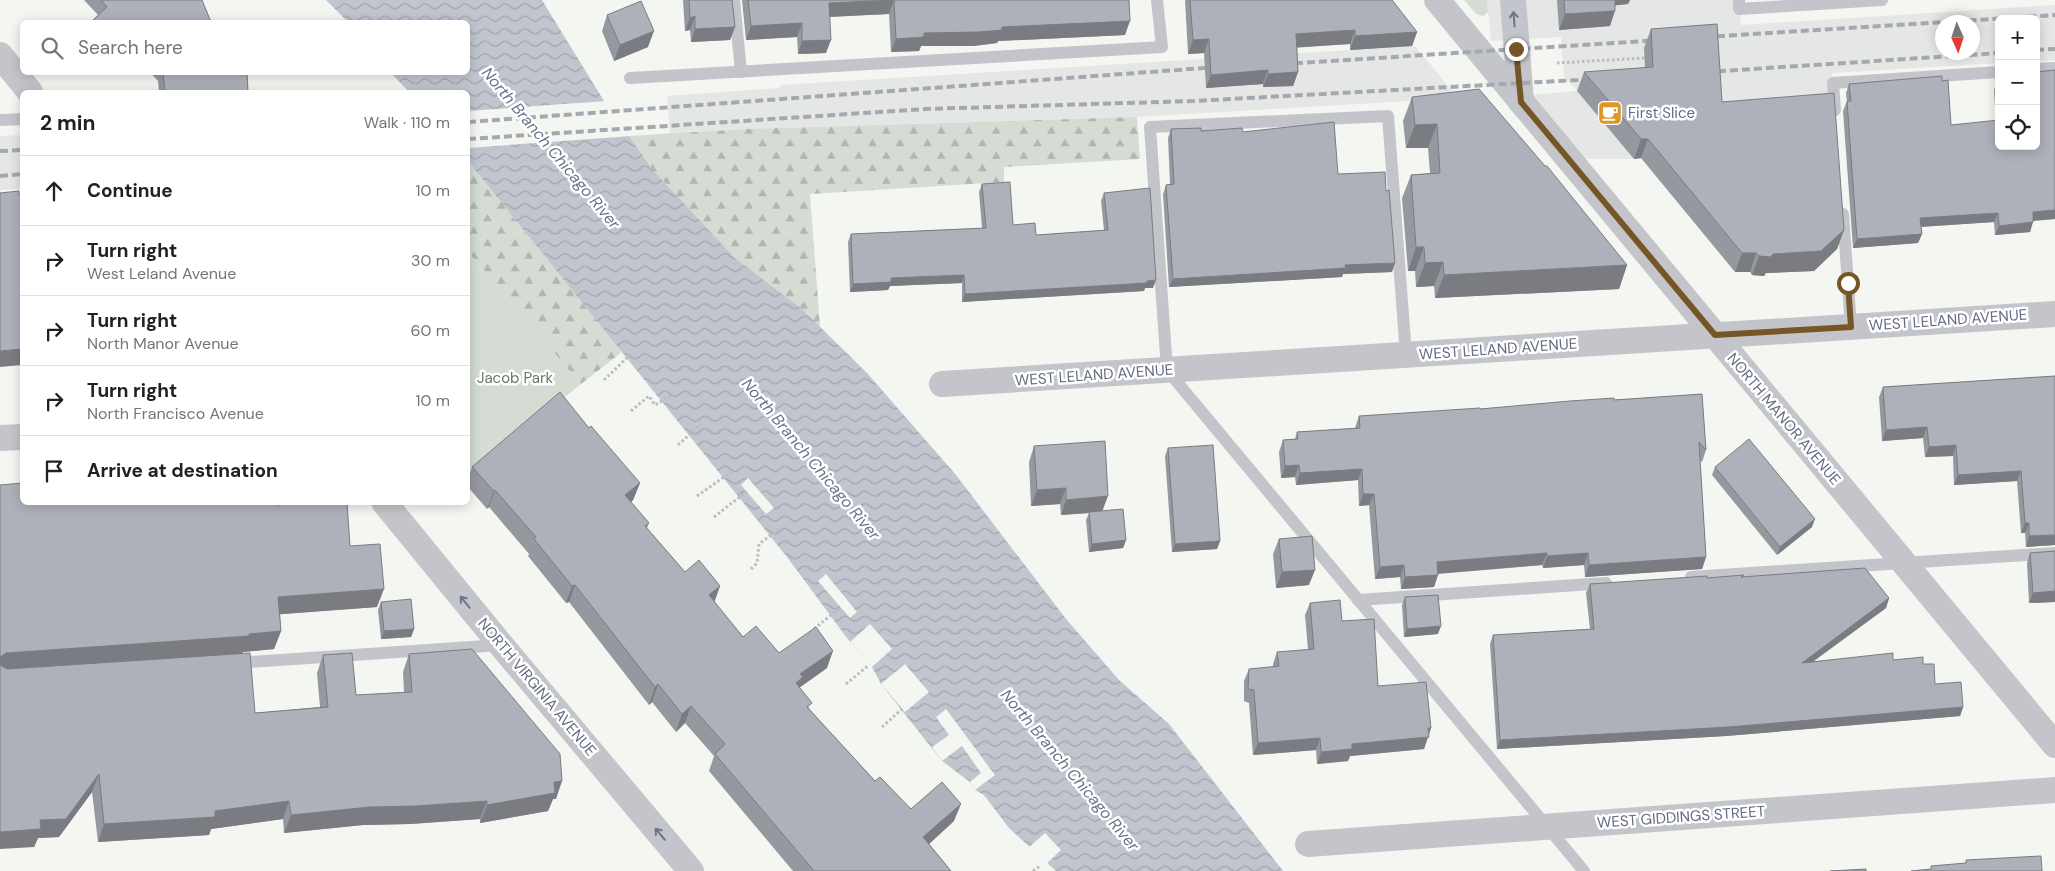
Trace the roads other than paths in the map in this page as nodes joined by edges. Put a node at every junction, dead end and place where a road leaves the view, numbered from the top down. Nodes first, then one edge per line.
1 (734, 0) edge
2 (1157, 0) edge
3 (1437, 0) edge
4 (1513, 0) edge
5 (1739, 0) edge
6 (1882, 0) edge
7 (0, 55) edge
8 (2055, 68) edge
9 (2040, 69) edge
10 (741, 72) junction
11 (1995, 72) edge
12 (630, 78) dead end
13 (28, 90) edge
14 (1521, 102) junction
15 (20, 119) edge
16 (0, 120) edge
17 (1836, 127) edge
18 (1842, 204) edge
19 (2055, 314) edge
20 (1851, 327) junction
21 (1715, 335) junction
22 (1406, 355) junction
23 (1167, 370) junction
24 (942, 384) dead end
25 (20, 437) edge
26 (0, 438) edge
27 (386, 505) edge
28 (2055, 552) edge
29 (1904, 563) junction
30 (1680, 578) edge
31 (1622, 582) edge
32 (1358, 600) junction
33 (501, 645) junction
34 (217, 664) edge
35 (2055, 745) edge
36 (2055, 790) edge
37 (1546, 826) junction
38 (1308, 844) dead end
39 (691, 871) edge
40 (1584, 871) edge

1 - 10 lane
2 - 10 lane
3 - 14 street, NORTH MANOR AVENUE
14 -> 4 street
5 - 6 lane
7 - 13 street
8 - 9 lane
10 - 12 lane
11 - 17 lane
14 - 21 street, NORTH MANOR AVENUE
15 - 16 lane
18 - 20 lane
19 - 20 street, WEST LELAND AVENUE
20 - 21 street, WEST LELAND AVENUE
21 - 22 street, WEST LELAND AVENUE
21 - 29 street, NORTH MANOR AVENUE
22 - 23 street, WEST LELAND AVENUE
22 - 23 lane
23 - 24 street, WEST LELAND AVENUE
23 - 32 lane
25 - 26 street
33 -> 27 street, NORTH VIRGINIA AVENUE
28 - 29 lane
29 - 30 lane
29 - 35 street, NORTH MANOR AVENUE
31 - 32 lane
32 - 37 lane
33 - 34 lane
39 -> 33 street, NORTH VIRGINIA AVENUE
36 - 37 street, WEST GIDDINGS STREET
37 - 38 street, WEST GIDDINGS STREET
37 - 40 lane

